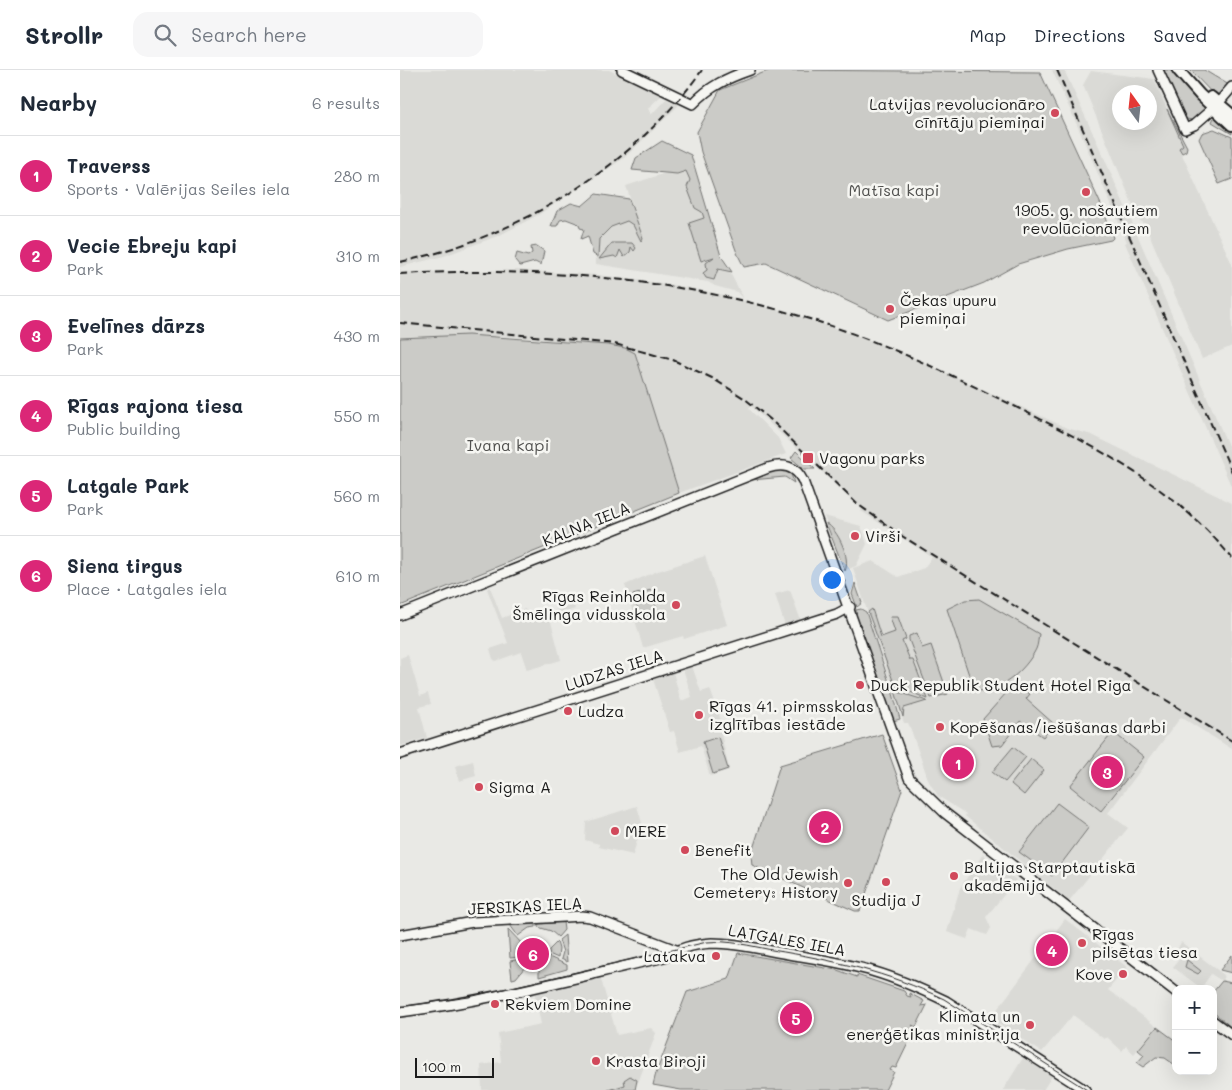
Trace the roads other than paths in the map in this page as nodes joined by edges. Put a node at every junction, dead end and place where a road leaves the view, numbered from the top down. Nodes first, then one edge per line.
1 (622, 70) edge
2 (750, 70) edge
3 (1158, 70) edge
4 (1178, 70) edge
5 (1186, 70) edge
6 (1232, 87) edge
7 (1232, 94) edge
8 (1214, 107) junction
9 (1232, 115) edge
10 (1232, 125) edge
11 (850, 607) junction
12 (837, 614) junction
13 (400, 615) edge
14 (856, 629) junction
15 (400, 754) edge
16 (400, 935) edge
17 (676, 950) junction
18 (1172, 989) edge
19 (400, 1012) edge
20 (1217, 1024) edge
21 (1232, 1035) edge
22 (1085, 1090) edge

1 - 2 street
3 - 8 street
4 - 8 main road
5 - 8 main road
6 - 7 street
8 - 9 main road
8 - 10 main road
11 - 12 street, LUDZAS IELA
11 - 13 street, KALNA IELA
11 - 14 street
12 - 14 street
12 - 15 street, LUDZAS IELA
14 - 18 street
16 - 17 street, JERSIKAS IELA
17 - 19 street, LATGALES IELA
17 - 22 street, LATGALES IELA
20 - 21 street

